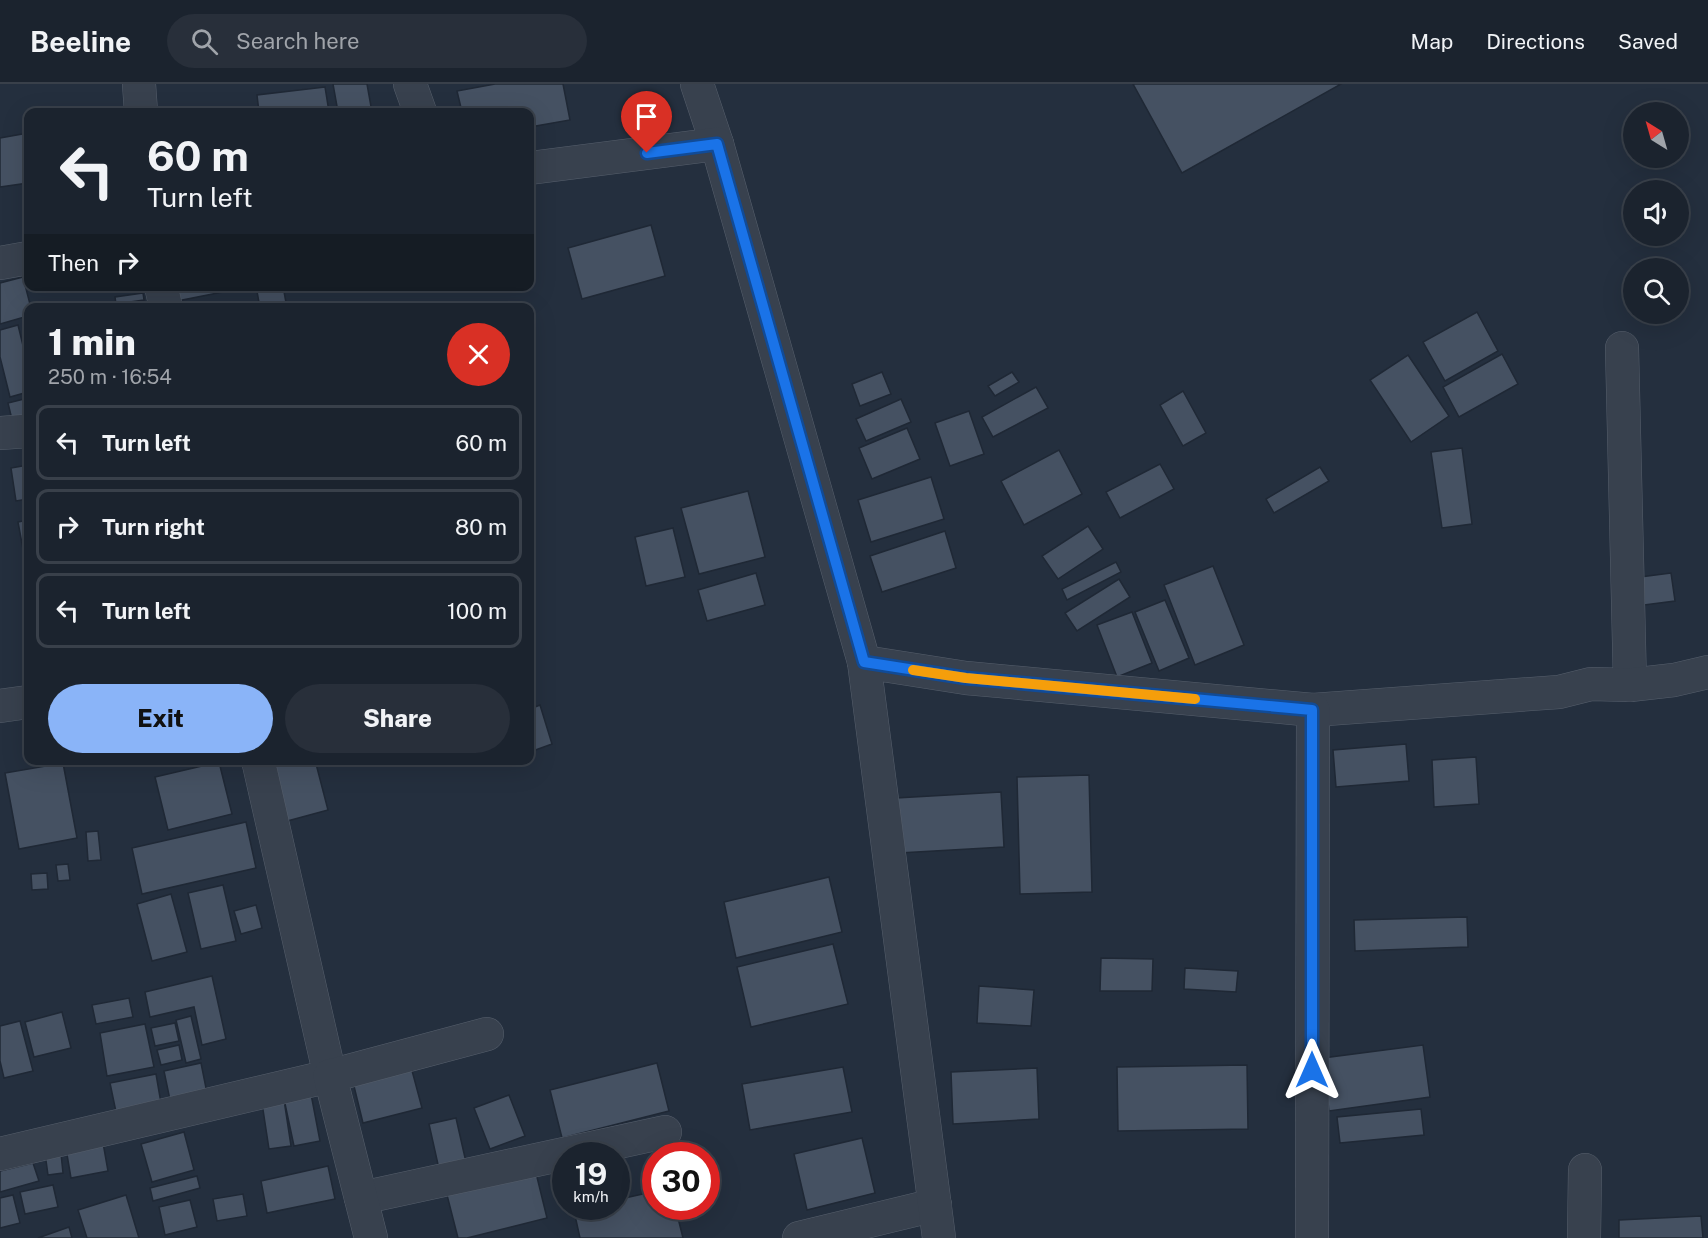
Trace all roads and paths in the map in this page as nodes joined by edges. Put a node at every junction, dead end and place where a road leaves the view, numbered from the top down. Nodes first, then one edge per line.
1 (139, 84) edge
2 (410, 84) edge
3 (697, 84) edge
4 (141, 108) edge
5 (419, 108) edge
6 (717, 144) junction
7 (534, 167) edge
8 (24, 259) edge
9 (0, 263) edge
10 (1622, 348) dead end
11 (24, 431) edge
12 (0, 433) edge
13 (864, 662) junction
14 (1708, 672) edge
15 (1630, 685) junction
16 (24, 703) edge
17 (0, 706) edge
18 (1312, 710) junction
19 (259, 765) edge
20 (487, 1034) dead end
21 (330, 1076) junction
22 (665, 1132) dead end
23 (0, 1154) edge
24 (1586, 1170) dead end
25 (361, 1198) junction
26 (935, 1205) junction
27 (371, 1238) edge
28 (799, 1238) edge
29 (939, 1238) edge
30 (1312, 1238) edge
31 (1584, 1238) edge

1 - 4 street
2 - 5 street
3 - 6 street
6 - 7 street
6 - 13 street
8 - 9 street
10 - 15 street
11 - 12 street
13 - 18 street
13 - 26 street
14 - 15 street
15 - 18 street
16 - 17 street
18 - 30 street
19 - 21 street
20 - 21 street
21 - 23 street
21 - 25 street
22 - 25 street
24 - 31 street
25 - 27 street
26 - 28 street
26 - 29 street

